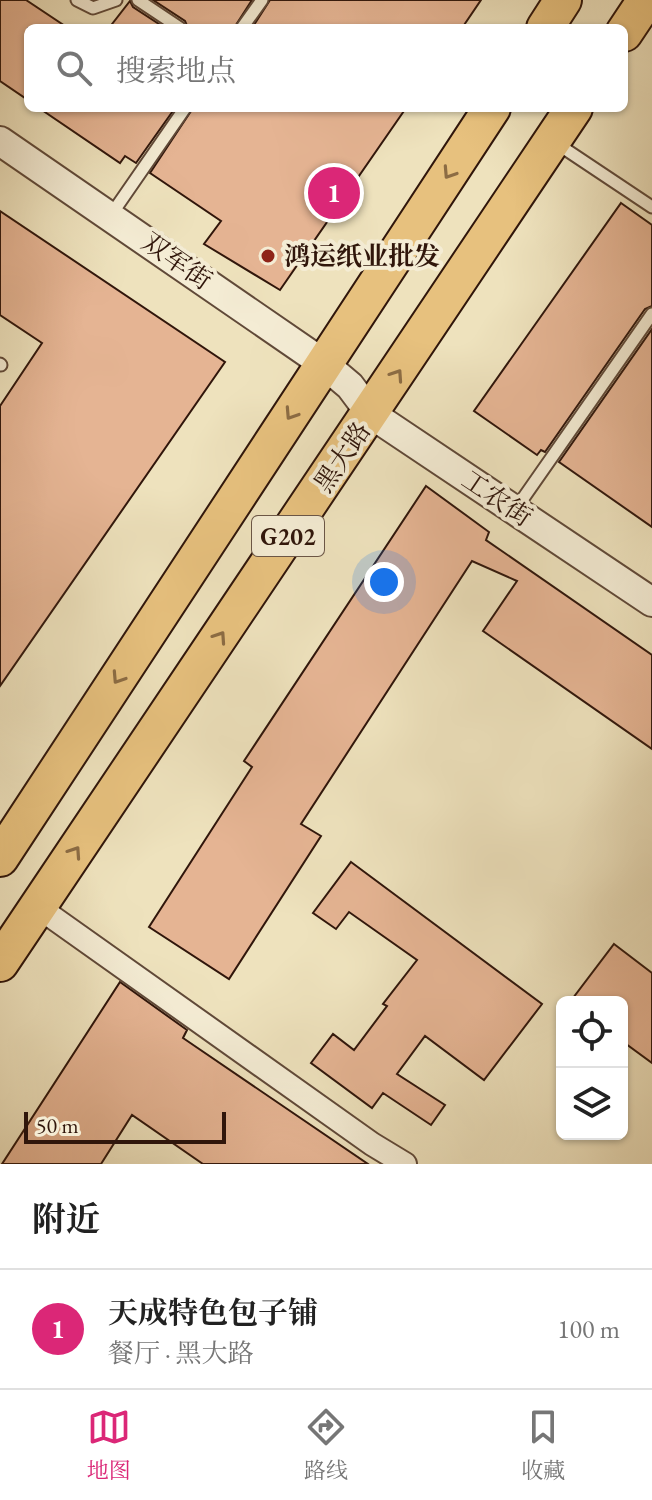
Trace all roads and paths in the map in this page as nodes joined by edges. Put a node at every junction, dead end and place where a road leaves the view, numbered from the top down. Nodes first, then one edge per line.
1 (77, 0) edge
2 (116, 0) edge
3 (138, 0) edge
4 (262, 0) edge
5 (563, 0) edge
6 (646, 0) edge
7 (174, 24) edge
8 (245, 24) edge
9 (548, 24) edge
10 (628, 27) edge
11 (182, 112) edge
12 (490, 112) edge
13 (571, 112) edge
14 (0, 141) edge
15 (552, 141) junction
16 (652, 207) edge
17 (111, 215) junction
18 (652, 314) edge
19 (348, 388) junction
20 (514, 510) junction
21 (652, 602) edge
22 (0, 858) edge
23 (38, 907) junction
24 (0, 963) edge
25 (405, 1164) edge

1 - 2 lane
3 - 7 lane
4 - 8 lane
5 - 9 highway
6 - 10 highway
11 - 17 lane
12 -> 19 highway, 黑大路 / G202
13 - 15 highway, 黑大路 / G202
14 - 17 street, 双军街
15 - 16 lane
19 -> 15 highway, 黑大路 / G202
17 - 19 street, 双军街
18 - 20 lane
19 - 20 street, 工农街
19 -> 22 highway, 黑大路 / G202
23 -> 19 highway, 黑大路 / G202
20 - 21 street, 工农街
23 - 24 highway, 黑大路 / G202
23 - 25 street

